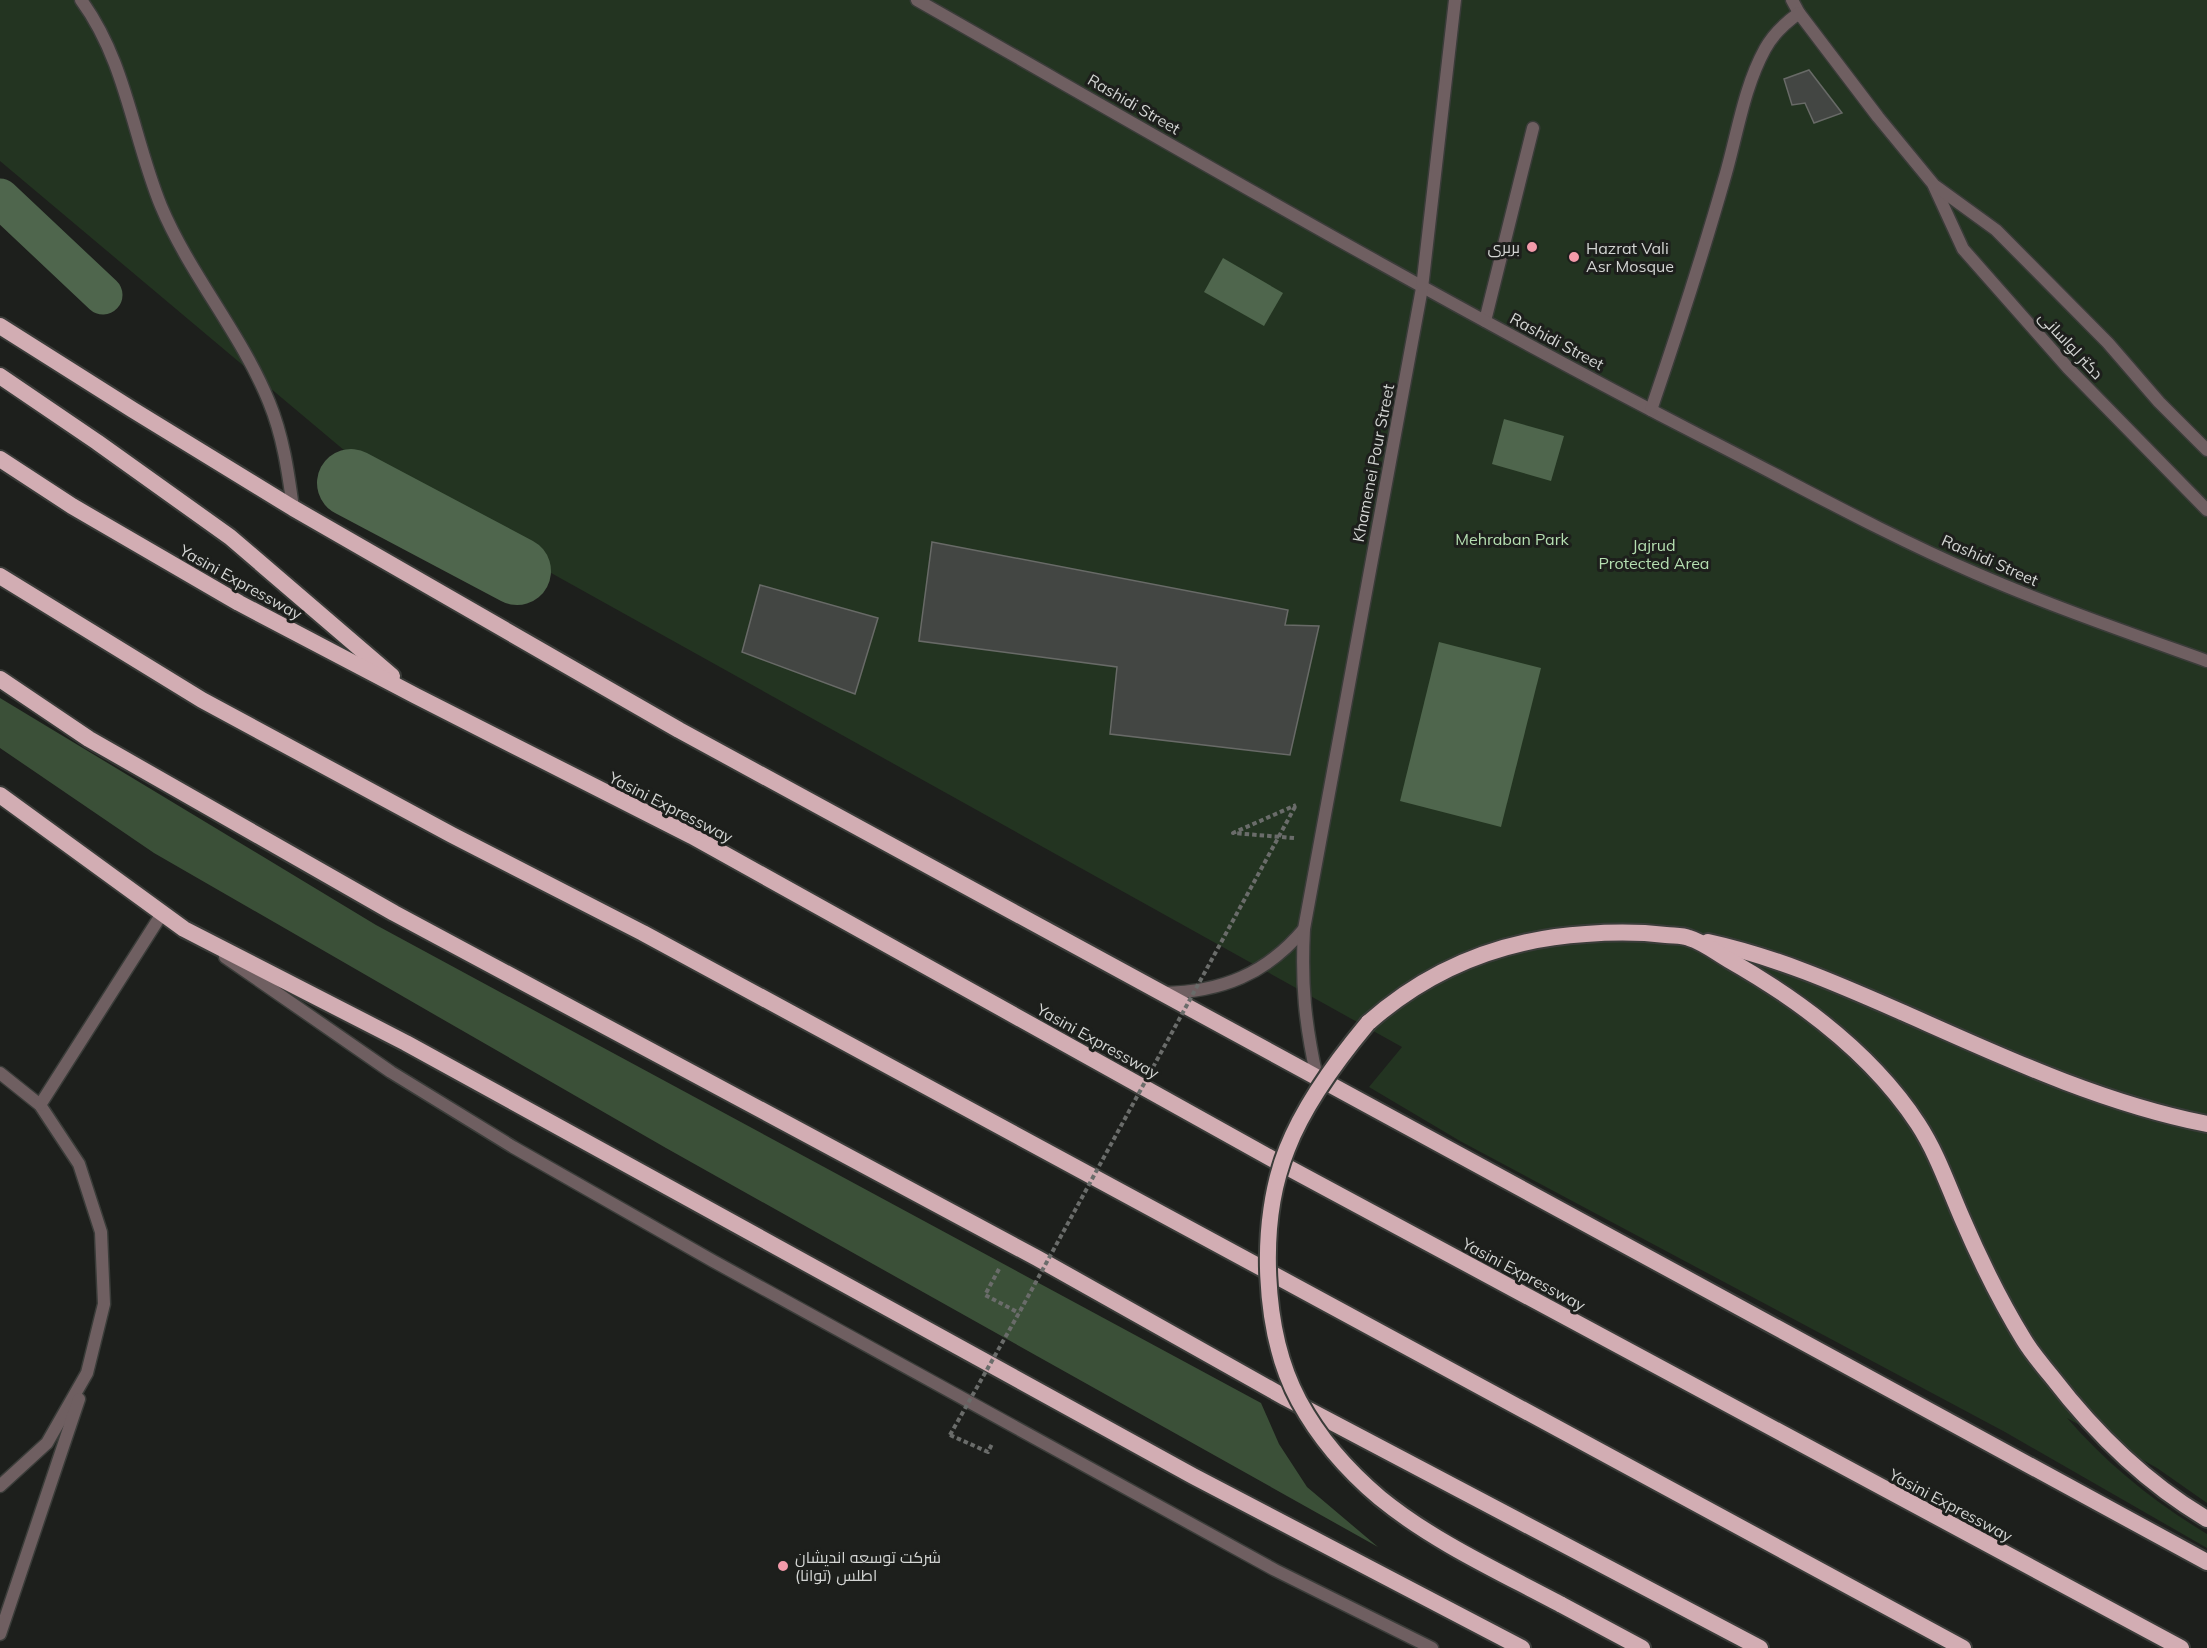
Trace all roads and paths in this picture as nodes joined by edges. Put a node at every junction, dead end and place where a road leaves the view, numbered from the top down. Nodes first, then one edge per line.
1 (81, 0) edge
2 (917, 0) edge
3 (1455, 0) edge
4 (1792, 0) edge
5 (1799, 13) junction
6 (1533, 128) dead end
7 (1934, 185) junction
8 (1422, 288) junction
9 (1485, 321) junction
10 (0, 326) edge
11 (0, 376) edge
12 (1651, 410) junction
13 (2207, 450) edge
14 (0, 459) edge
15 (293, 507) junction
16 (2207, 510) edge
17 (0, 576) edge
18 (2207, 661) edge
19 (0, 679) edge
20 (416, 696) junction
21 (0, 795) edge
22 (1319, 840) junction
23 (163, 912) junction
24 (1304, 928) junction
25 (184, 929) junction
26 (1690, 938) junction
27 (1161, 993) junction
28 (0, 1072) edge
29 (1317, 1078) junction
30 (40, 1105) junction
31 (2207, 1124) edge
32 (985, 1295) dead end
33 (1019, 1313) junction
34 (87, 1372) junction
35 (988, 1452) dead end
36 (0, 1486) edge
37 (2207, 1519) edge
38 (2207, 1562) edge
39 (0, 1634) edge
40 (1432, 1648) edge
41 (1522, 1648) edge
42 (1642, 1648) edge
43 (1760, 1648) edge
44 (1963, 1648) edge
45 (2181, 1648) edge

1 - 15 street
2 - 8 street, Rashidi Street
3 - 8 street, Khamenei Pour Street
4 - 5 street, دکتر لواسانی
5 - 7 street, دکتر لواسانی
5 - 12 street
6 - 9 street
7 - 13 street, دکتر لواسانی
7 - 16 street, دکتر لواسانی
8 - 9 street, Rashidi Street
8 - 22 street, Khamenei Pour Street
9 - 12 street, Rashidi Street
10 - 15 highway
11 - 20 highway
12 - 18 street, Rashidi Street
14 - 20 highway, Yasini Expressway
15 - 27 highway
17 - 44 highway
19 - 43 highway
20 - 45 highway, Yasini Expressway
21 - 23 highway
22 - 24 street, Khamenei Pour Street
22 - 33 path, bridge
23 - 25 highway
23 - 30 street
24 - 27 street
24 - 29 street, Khamenei Pour Street
25 - 40 street
25 - 41 highway
26 - 31 highway
26 - 37 highway
26 - 42 highway, bridge
27 - 29 highway
28 - 30 street
29 - 38 highway
30 - 34 street
32 - 33 path
33 - 35 path, bridge
34 - 36 street
34 - 39 street

